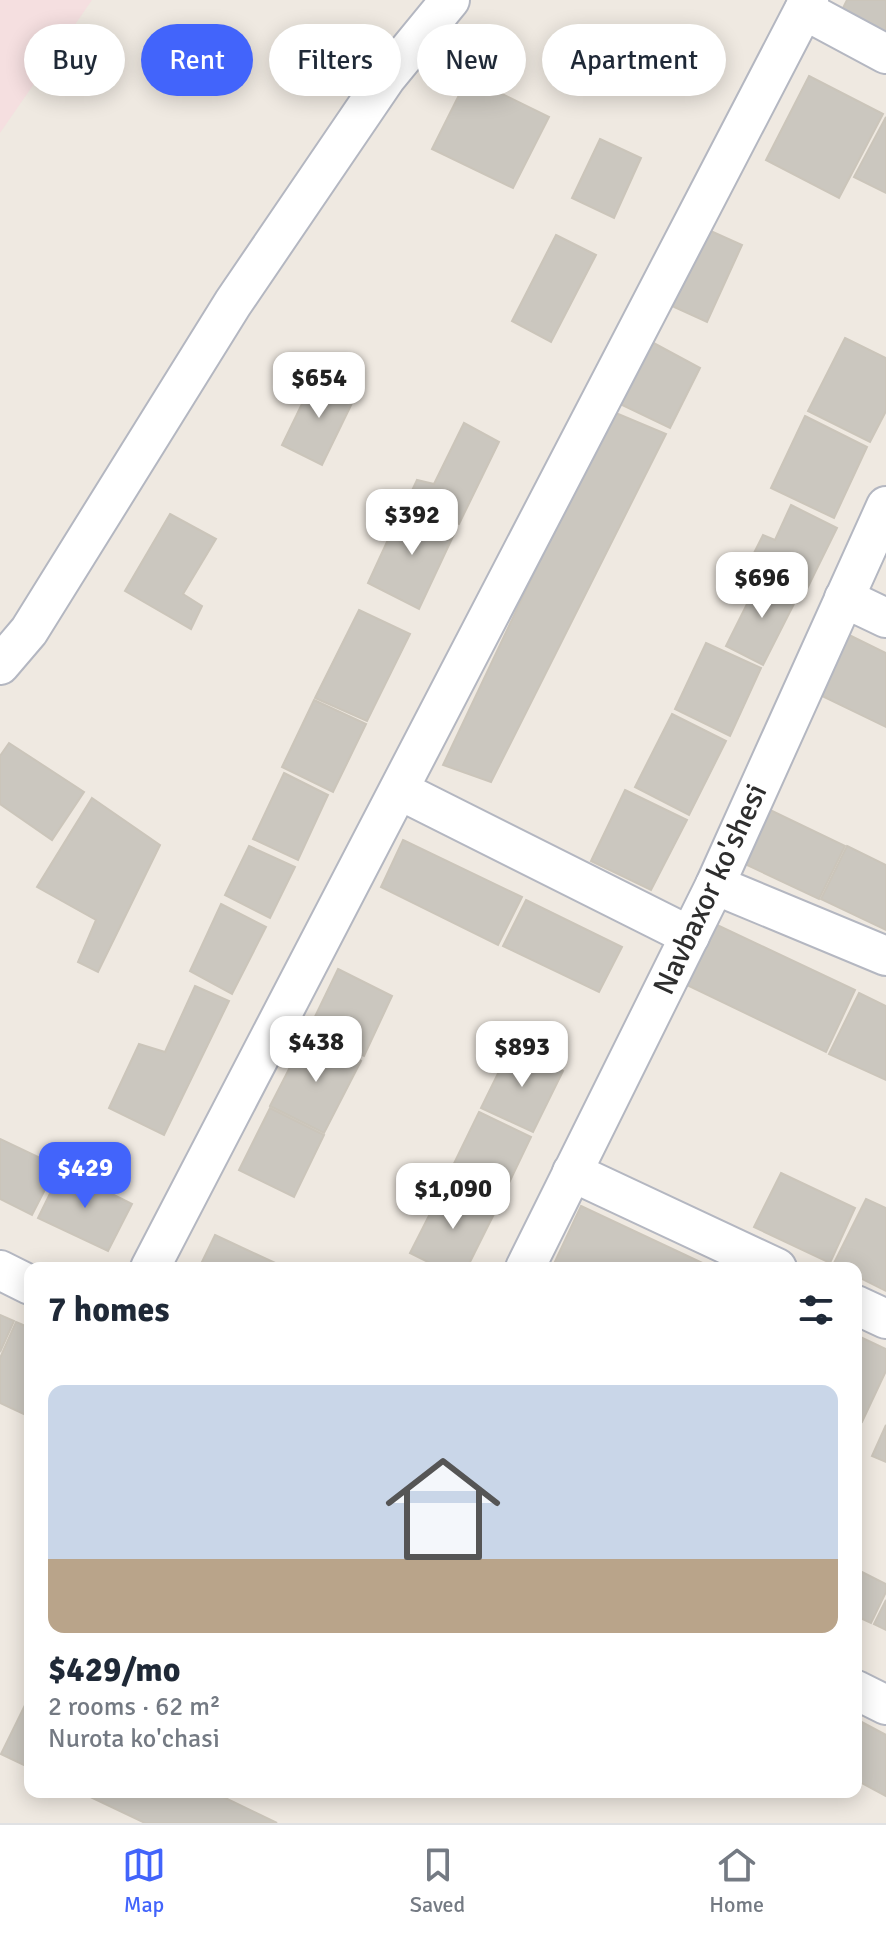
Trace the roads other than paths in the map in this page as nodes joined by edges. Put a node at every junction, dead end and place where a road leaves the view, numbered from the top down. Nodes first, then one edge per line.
1 (450, 0) edge
2 (807, 5) edge
3 (886, 54) edge
4 (886, 506) edge
5 (844, 598) junction
6 (886, 618) edge
7 (0, 665) edge
8 (399, 790) junction
9 (715, 885) junction
10 (690, 936) junction
11 (886, 956) edge
12 (572, 1172) junction
13 (153, 1262) edge
14 (528, 1262) edge
15 (764, 1262) edge
16 (0, 1270) edge
17 (24, 1282) edge
18 (862, 1308) edge
19 (886, 1319) edge
20 (862, 1693) edge
21 (886, 1705) edge

1 - 7 street
2 - 3 street
2 - 8 street
4 - 5 street, Navbaxor ko'shesi
5 - 6 street
5 - 9 street, Navbaxor ko'shesi
8 - 10 street
8 - 13 street
9 - 10 street, Navbaxor ko'shesi
9 - 11 street
10 - 12 street, Navbaxor ko'shesi
12 - 14 street, Navbaxor ko'shesi
12 - 15 street
16 - 17 street
18 - 19 street
20 - 21 street

